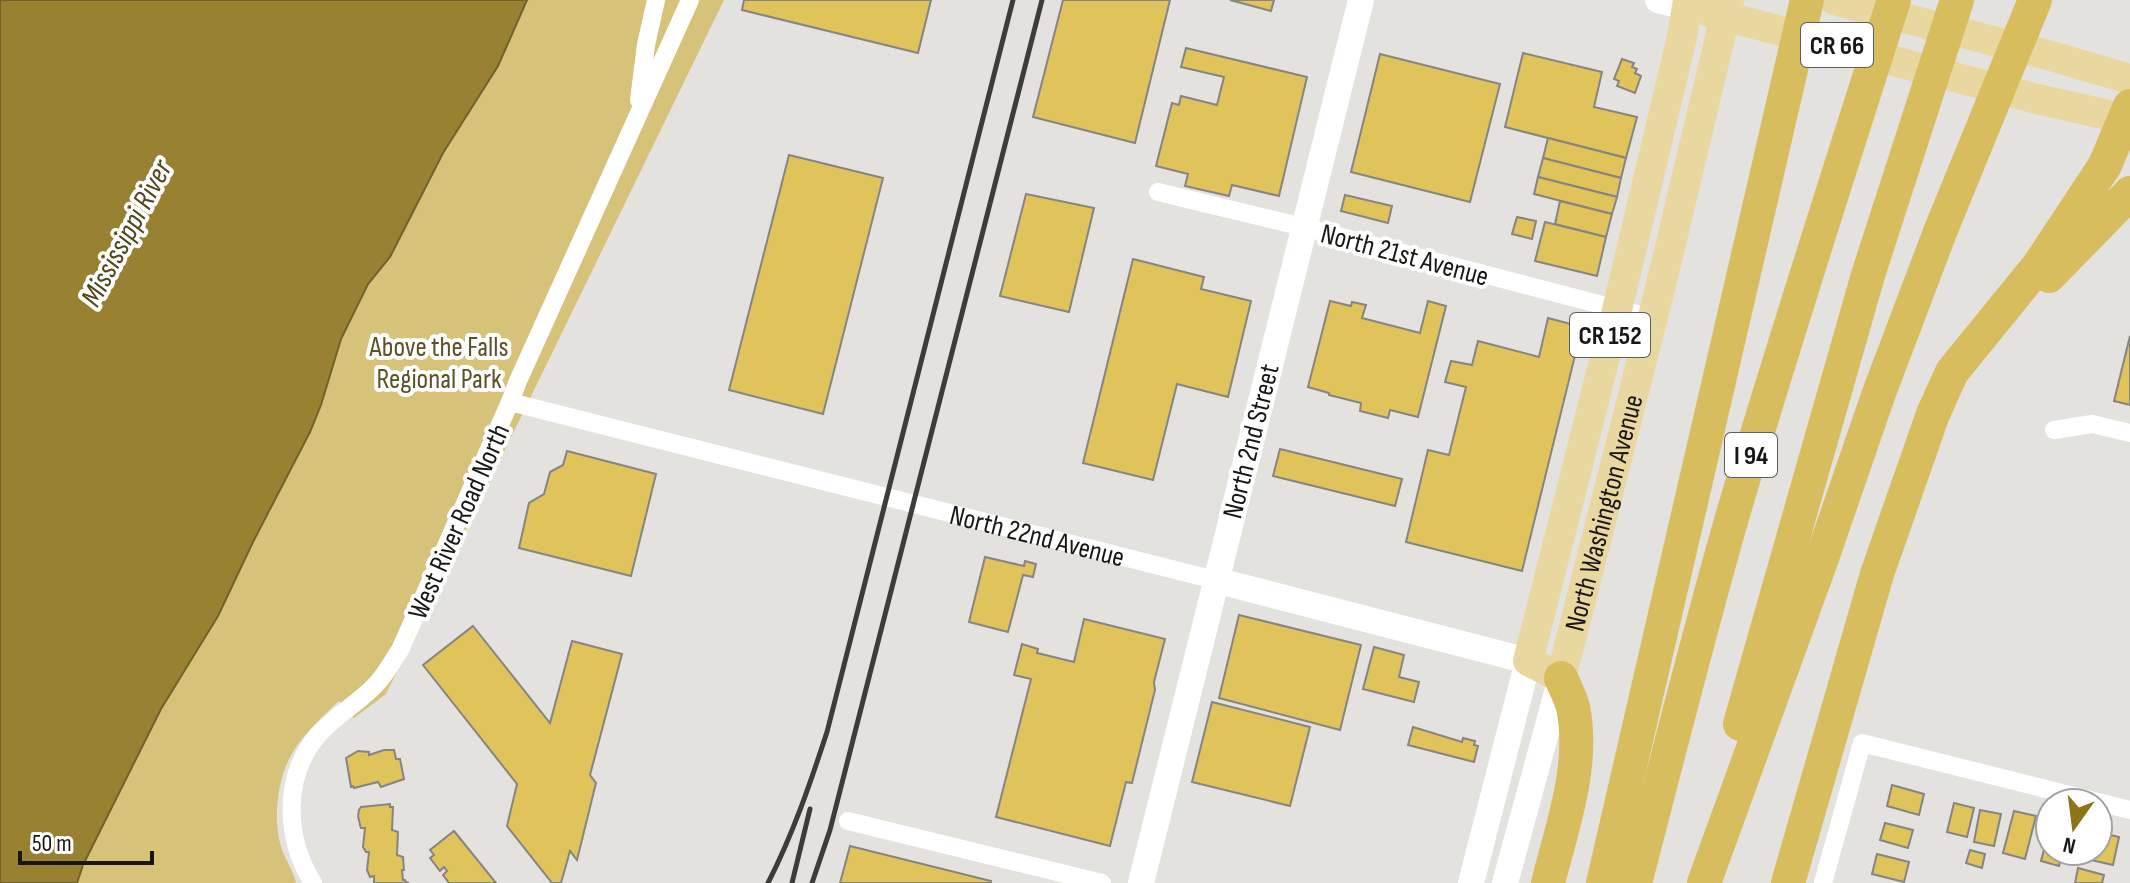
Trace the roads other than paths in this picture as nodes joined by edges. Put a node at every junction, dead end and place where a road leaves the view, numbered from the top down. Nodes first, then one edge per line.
1 (656, 0) edge
2 (690, 0) edge
3 (1361, 0) edge
4 (1658, 0) edge
5 (1807, 0) edge
6 (1834, 0) edge
7 (1894, 0) edge
8 (1957, 0) edge
9 (2035, 0) edge
10 (1707, 7) edge
11 (2130, 79) edge
12 (2129, 115) edge
13 (636, 122) junction
14 (1158, 192) dead end
15 (2130, 193) edge
16 (1303, 227) junction
17 (1617, 310) junction
18 (1652, 318) junction
19 (510, 402) junction
20 (1933, 414) junction
21 (2054, 430) dead end
22 (2130, 433) edge
23 (1215, 580) junction
24 (1528, 661) junction
25 (1561, 678) junction
26 (2130, 810) edge
27 (848, 821) dead end
28 (313, 883) edge
29 (1102, 883) edge
30 (1141, 883) edge
31 (1471, 883) edge
32 (1505, 883) edge
33 (1548, 883) edge
34 (1603, 883) edge
35 (1635, 883) edge
36 (1698, 883) edge
37 (1704, 883) edge
38 (1788, 883) edge
39 (1823, 883) edge

1 - 13 street, West River Road North
2 - 13 street, West River Road North
3 - 16 street, North 2nd Street
4 - 10 street, CR 66
5 - 34 highway
6 - 11 main road
7 - 35 highway, I 94
8 - 36 highway, I 94
9 - 37 highway
10 - 12 main road, CR 66
10 - 17 main road, North Washington Avenue / CR 152
10 - 18 main road, North Washington Avenue / CR 152
12 - 20 highway
13 - 19 street, West River Road North
14 - 16 street, North 21st Avenue
15 - 20 highway
16 - 17 street, North 21st Avenue
16 - 23 street, North 2nd Street
17 - 18 street, North 21st Avenue
17 - 24 main road, North Washington Avenue / CR 152
18 - 25 main road, North Washington Avenue / CR 152
19 - 23 street, North 22nd Avenue
19 - 28 street, West River Road North
20 - 38 highway
21 - 22 street
23 - 24 street, North 22nd Avenue
23 - 30 street, North 2nd Street
24 - 25 main road, North 22nd Avenue
24 - 31 street, North Washington Avenue / CR 152
25 - 32 street, North Washington Avenue / CR 152
25 - 33 highway
26 - 39 street
27 - 29 street

